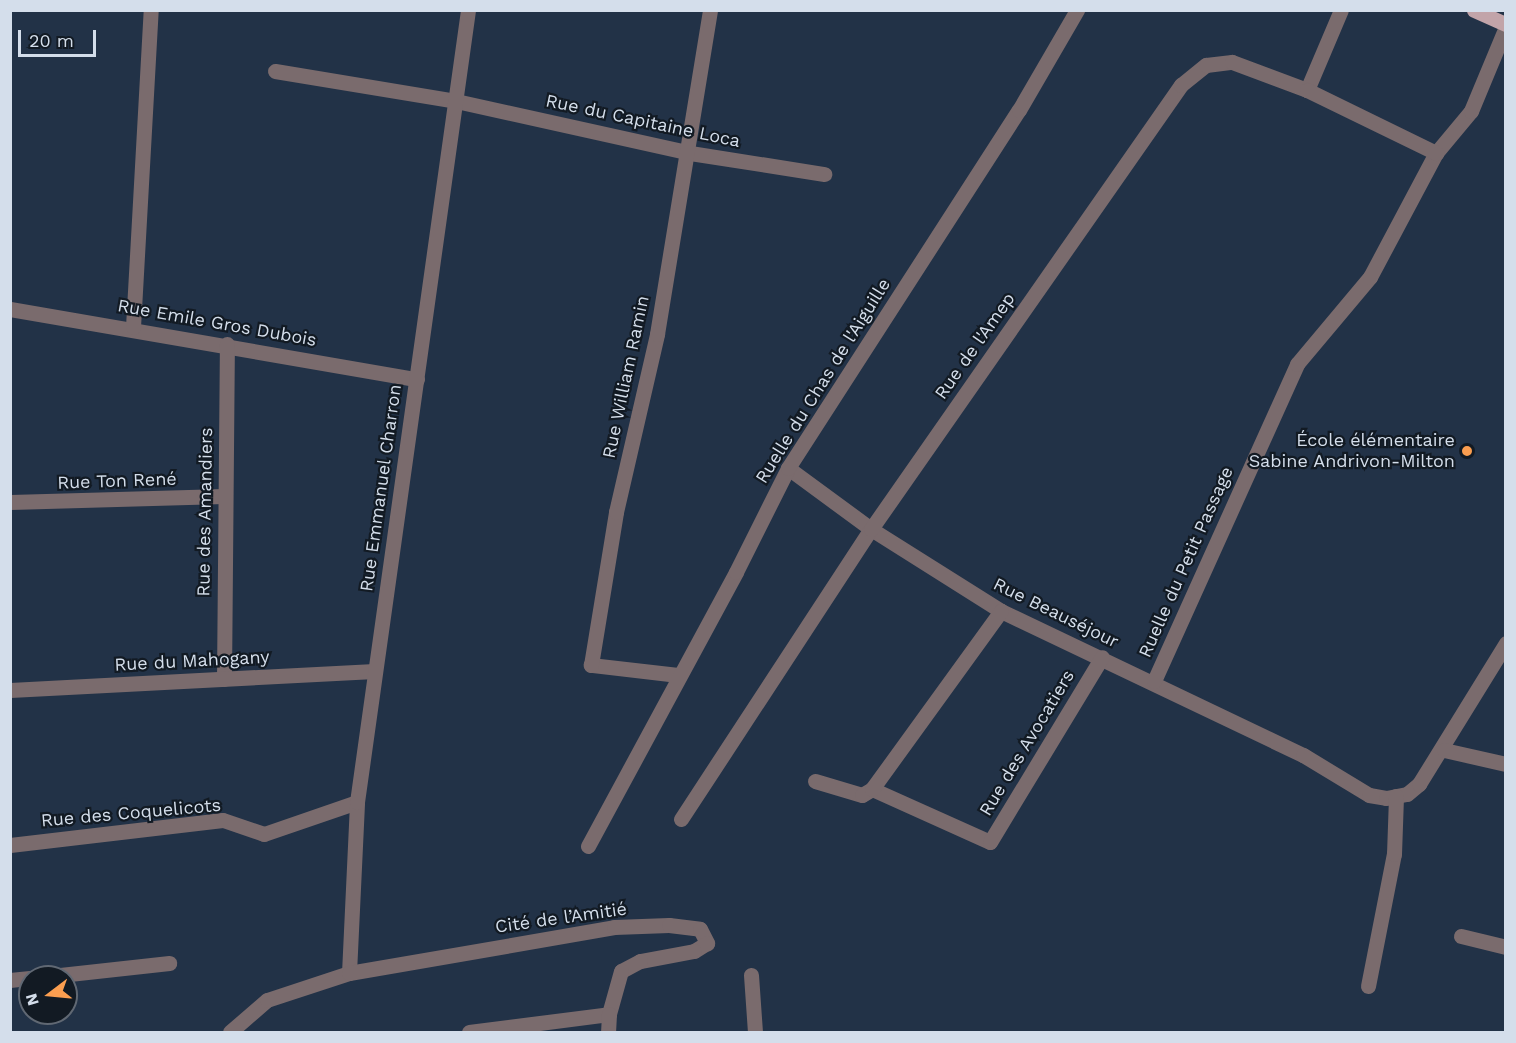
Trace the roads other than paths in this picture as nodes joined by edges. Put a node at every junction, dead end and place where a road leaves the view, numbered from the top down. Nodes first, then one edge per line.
1 (151, 10) edge
2 (468, 10) edge
3 (710, 10) edge
4 (1077, 10) edge
5 (1341, 10) edge
6 (1474, 10) edge
7 (1506, 25) edge
8 (275, 71) dead end
9 (1307, 90) junction
10 (456, 101) junction
11 (690, 153) junction
12 (1436, 153) junction
13 (824, 174) dead end
14 (10, 309) edge
15 (133, 327) junction
16 (227, 344) junction
17 (417, 379) junction
18 (788, 468) junction
19 (224, 496) junction
20 (10, 502) edge
21 (872, 529) junction
22 (1001, 611) junction
23 (1506, 643) edge
24 (1102, 657) junction
25 (375, 671) junction
26 (678, 675) junction
27 (224, 679) junction
28 (1154, 681) junction
29 (10, 690) edge
30 (1444, 750) junction
31 (1506, 764) edge
32 (815, 781) dead end
33 (872, 789) junction
34 (1391, 797) junction
35 (357, 802) junction
36 (681, 819) dead end
37 (10, 845) edge
38 (588, 846) dead end
39 (1461, 936) dead end
40 (1506, 947) edge
41 (169, 963) dead end
42 (78, 973) edge
43 (349, 973) junction
44 (751, 975) dead end
45 (1368, 986) dead end
46 (609, 1014) junction
47 (230, 1032) edge
48 (469, 1032) edge
49 (608, 1032) edge
50 (755, 1032) edge

1 - 15 street
2 - 10 street, Rue Emmanuel Charron
3 - 11 street, Rue William Ramin
4 - 18 street, Ruelle du Chas de l'Aiguille
5 - 9 street
6 - 7 main road
7 - 12 street, Ruelle du Petit Passage
8 - 10 street, Rue du Capitaine Loca
9 - 12 street, Rue de l'Amep
9 - 21 street, Rue de l'Amep
10 - 11 street, Rue du Capitaine Loca
10 - 17 street, Rue Emmanuel Charron
11 - 13 street, Rue du Capitaine Loca
11 - 26 street, Rue William Ramin
12 - 28 street, Ruelle du Petit Passage
14 - 15 street, Rue Emile Gros Dubois
15 - 16 street, Rue Emile Gros Dubois
16 - 17 street, Rue Emile Gros Dubois
16 - 19 street, Rue des Amandiers
17 - 25 street, Rue Emmanuel Charron
18 - 21 street, Rue Beauséjour
18 - 26 street, Ruelle du Chas de l'Aiguille
19 - 20 street, Rue Ton René
19 - 27 street, Rue des Amandiers
21 - 22 street, Rue Beauséjour
21 - 36 street, Rue de l'Amep
22 - 24 street, Rue Beauséjour
22 - 33 street
23 - 30 street
24 - 28 street, Rue Beauséjour
24 - 33 street, Rue des Avocatiers
25 - 27 street, Rue du Mahogany
25 - 35 street, Rue Emmanuel Charron
26 - 38 street, Ruelle du Chas de l'Aiguille
27 - 29 street, Rue du Mahogany
28 - 34 street, Rue Beauséjour
30 - 31 street
30 - 34 street
32 - 33 street, Rue des Avocatiers
34 - 45 street
35 - 37 street, Rue des Coquelicots
35 - 43 street, Rue Emmanuel Charron
39 - 40 street
41 - 42 street
43 - 46 street, Cité de l’Amitié
43 - 47 street
44 - 50 street
46 - 48 street
46 - 49 street, Cité de l’Amitié

